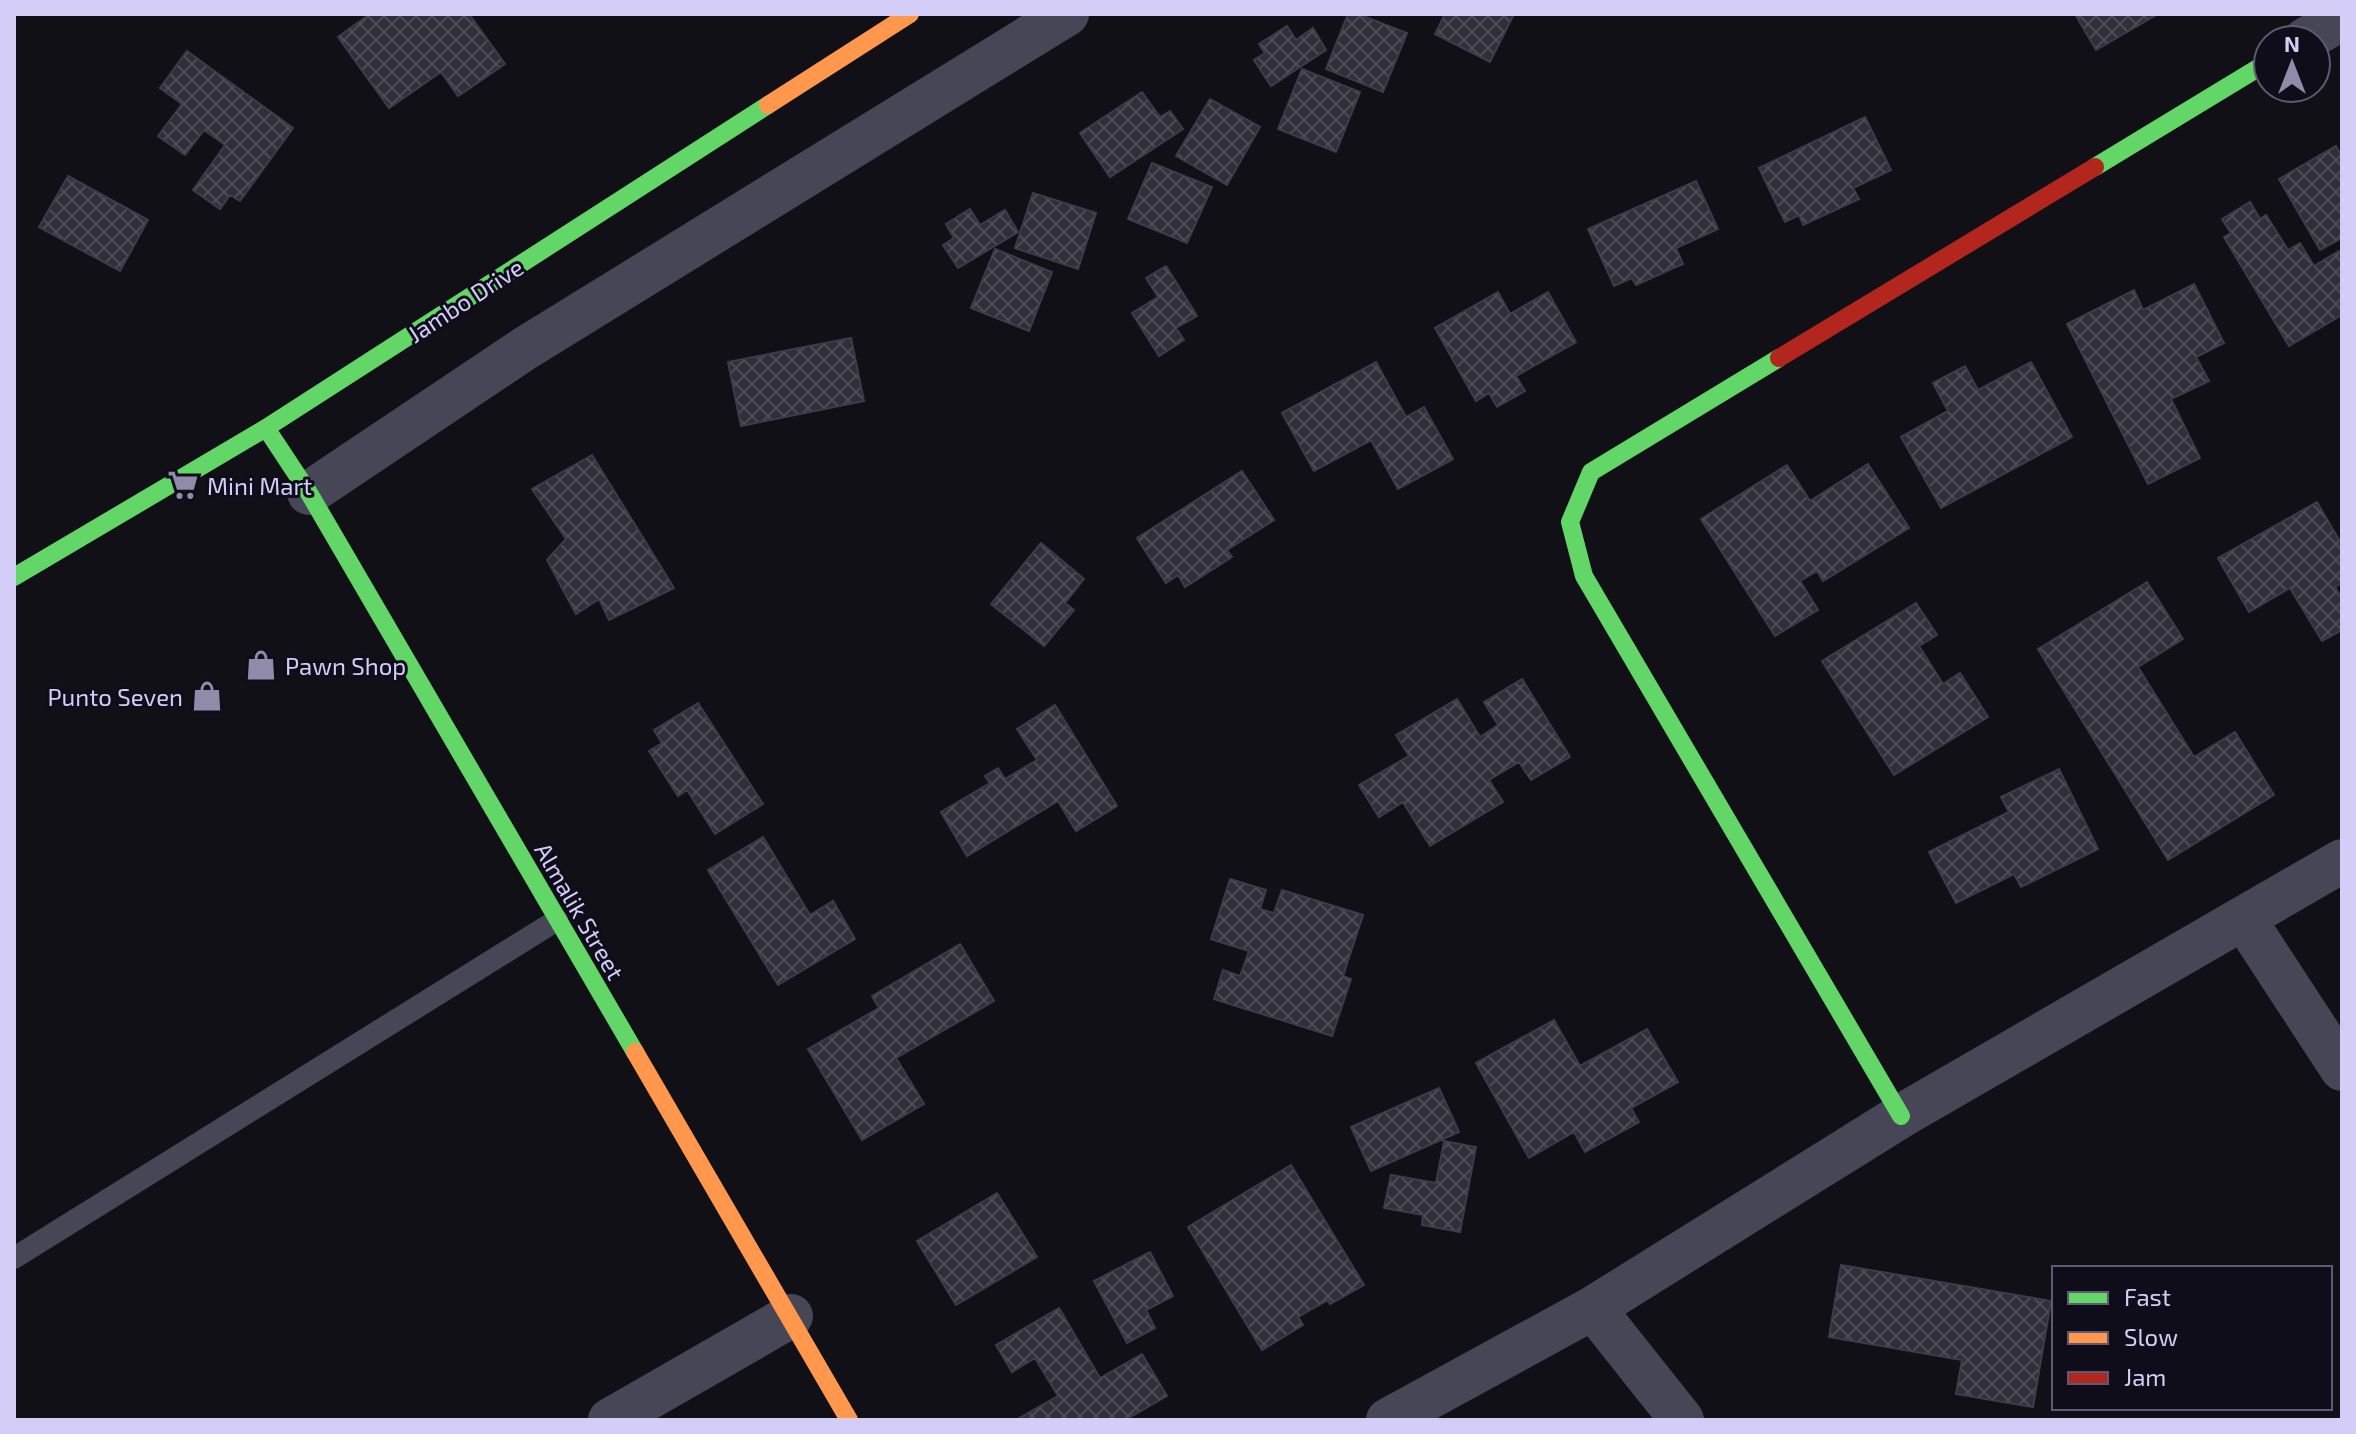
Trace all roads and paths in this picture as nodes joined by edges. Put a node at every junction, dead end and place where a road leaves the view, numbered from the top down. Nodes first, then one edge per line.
1 (910, 14) edge
2 (1067, 14) edge
3 (2252, 72) edge
4 (266, 428) junction
5 (309, 493) junction
6 (14, 577) edge
7 (2342, 861) edge
8 (2244, 919) junction
9 (557, 920) junction
10 (2342, 1069) edge
11 (1901, 1116) junction
12 (14, 1258) edge
13 (1593, 1308) junction
14 (791, 1316) junction
15 (610, 1420) edge
16 (849, 1420) edge
17 (1388, 1420) edge
18 (1682, 1420) edge

1 - 4 street, Jambo Drive
2 - 5 street
3 - 11 street
4 - 5 street, Almalik Street
4 - 6 street, Jambo Drive
5 - 9 street, Almalik Street
7 - 8 street
8 - 10 street
8 - 11 street
9 - 12 lane
9 - 14 street, Almalik Street
11 - 13 street
13 - 17 street
13 - 18 street
14 - 15 street
14 - 16 street, Almalik Street

